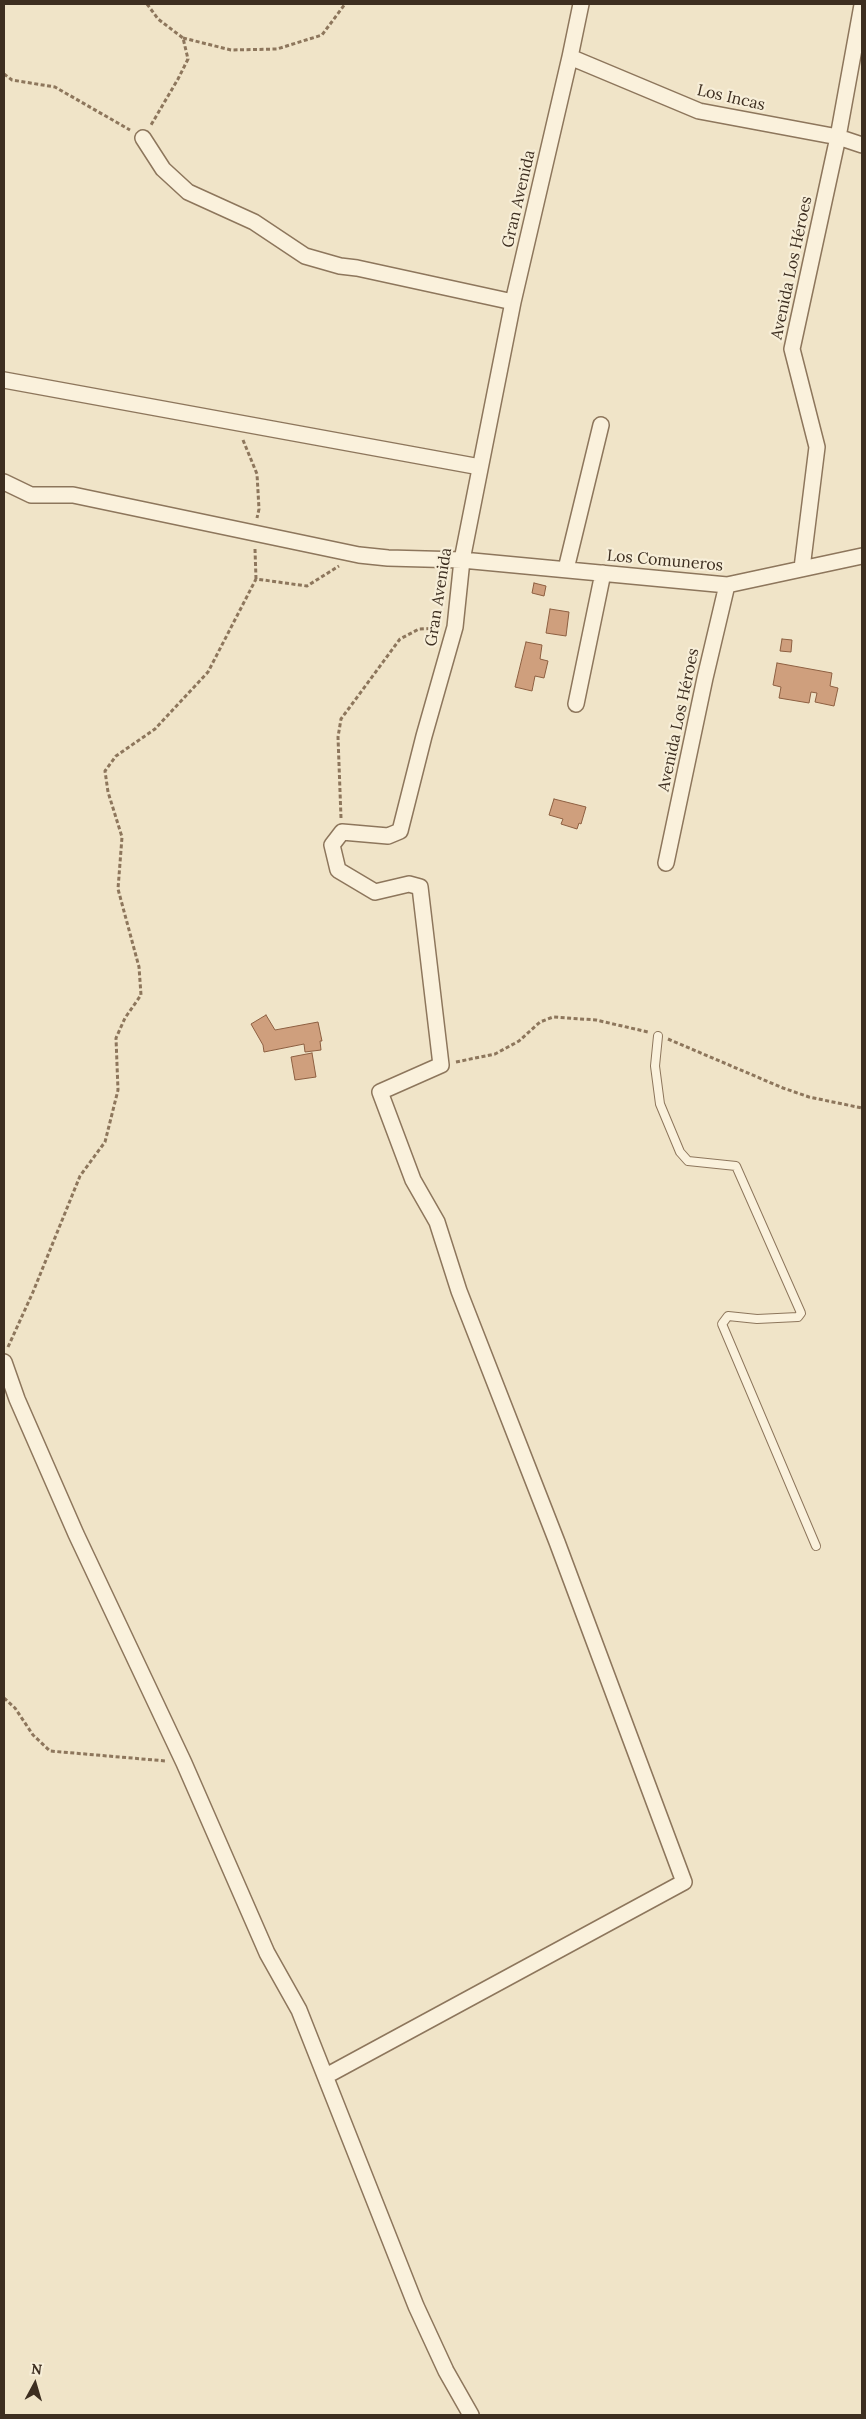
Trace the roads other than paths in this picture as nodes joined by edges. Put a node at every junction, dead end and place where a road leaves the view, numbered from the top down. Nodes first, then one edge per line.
1 (581, 4) edge
2 (862, 6) edge
3 (570, 57) junction
4 (838, 137) junction
5 (144, 138) road end
6 (862, 145) edge
7 (513, 302) junction
8 (4, 380) edge
9 (601, 425) dead end
10 (480, 467) junction
11 (4, 482) edge
12 (862, 556) edge
13 (462, 560) junction
14 (802, 568) junction
15 (566, 569) junction
16 (604, 573) junction
17 (727, 584) junction
18 (576, 704) dead end
19 (666, 863) dead end
20 (658, 1036) dead end
21 (4, 1362) edge
22 (816, 1546) dead end
23 (326, 2076) junction
24 (471, 2415) edge

1 - 3 street, Gran Avenida
2 - 4 street, Avenida Los Héroes
3 - 4 street, Los Incas
3 - 7 street, Gran Avenida
4 - 6 street, Los Incas
4 - 14 street, Avenida Los Héroes
5 - 7 street
7 - 10 street, Gran Avenida
8 - 10 street
9 - 15 street
10 - 13 street, Gran Avenida
11 - 13 street, Los Comuneros
12 - 14 street, Los Comuneros
13 - 15 street, Los Comuneros
13 - 23 street, Gran Avenida
14 - 17 street, Los Comuneros
15 - 16 street, Los Comuneros
16 - 17 street, Los Comuneros
16 - 18 street
17 - 19 street, Avenida Los Héroes
20 - 22 lane
21 - 23 street
23 - 24 street

